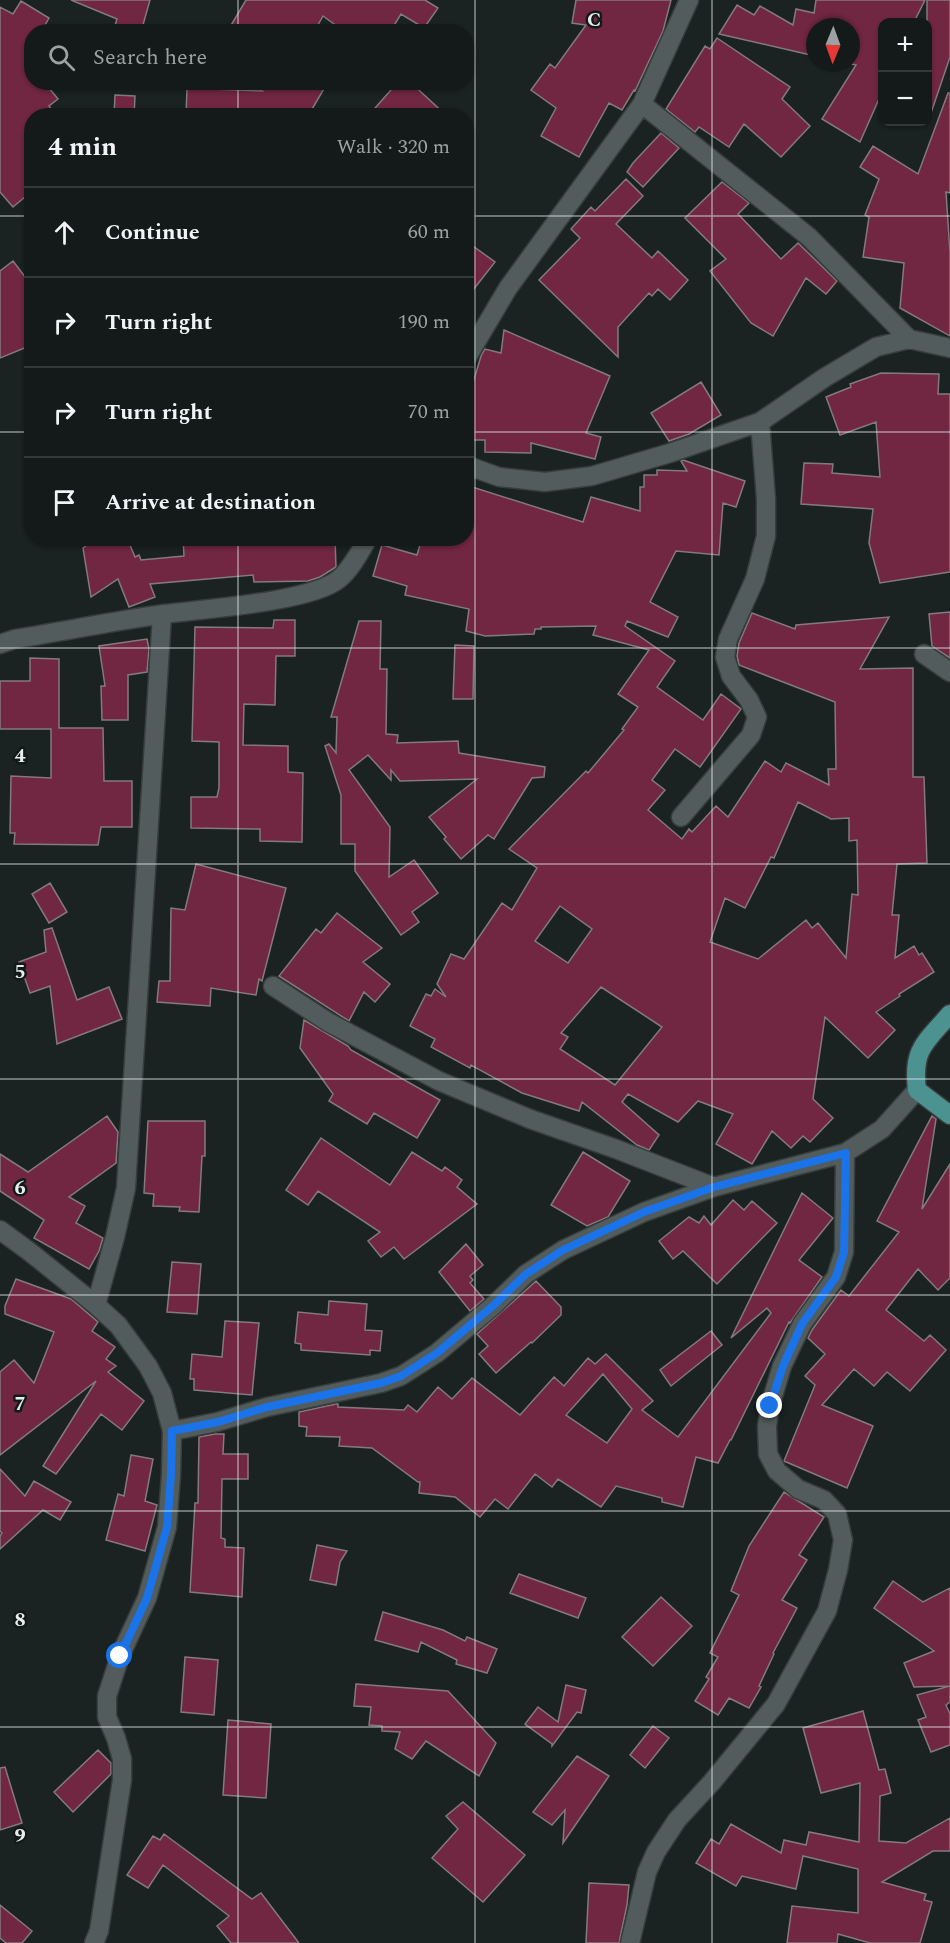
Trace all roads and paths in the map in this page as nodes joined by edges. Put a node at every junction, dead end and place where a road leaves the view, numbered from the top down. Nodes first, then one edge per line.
1 (689, 0) edge
2 (642, 104) junction
3 (909, 339) junction
4 (474, 345) edge
5 (950, 348) edge
6 (760, 422) junction
7 (474, 468) edge
8 (364, 546) edge
9 (162, 615) junction
10 (0, 644) edge
11 (924, 654) dead end
12 (950, 672) edge
13 (681, 817) dead end
14 (273, 986) dead end
15 (950, 1014) edge
16 (917, 1090) junction
17 (950, 1115) edge
18 (846, 1153) junction
19 (714, 1187) junction
20 (0, 1230) edge
21 (96, 1305) junction
22 (172, 1431) junction
23 (94, 1943) edge
24 (630, 1943) edge

1 - 2 street
2 - 3 street
2 - 4 street
3 - 5 street
3 - 6 street
6 - 7 street
6 - 13 street
8 - 9 street
9 - 10 street
9 - 21 street
11 - 12 street
14 - 19 street
15 - 16 main road
16 - 17 main road
16 - 18 street
18 - 19 street
18 - 24 street
19 - 22 street
20 - 21 street
21 - 22 street
22 - 23 street

